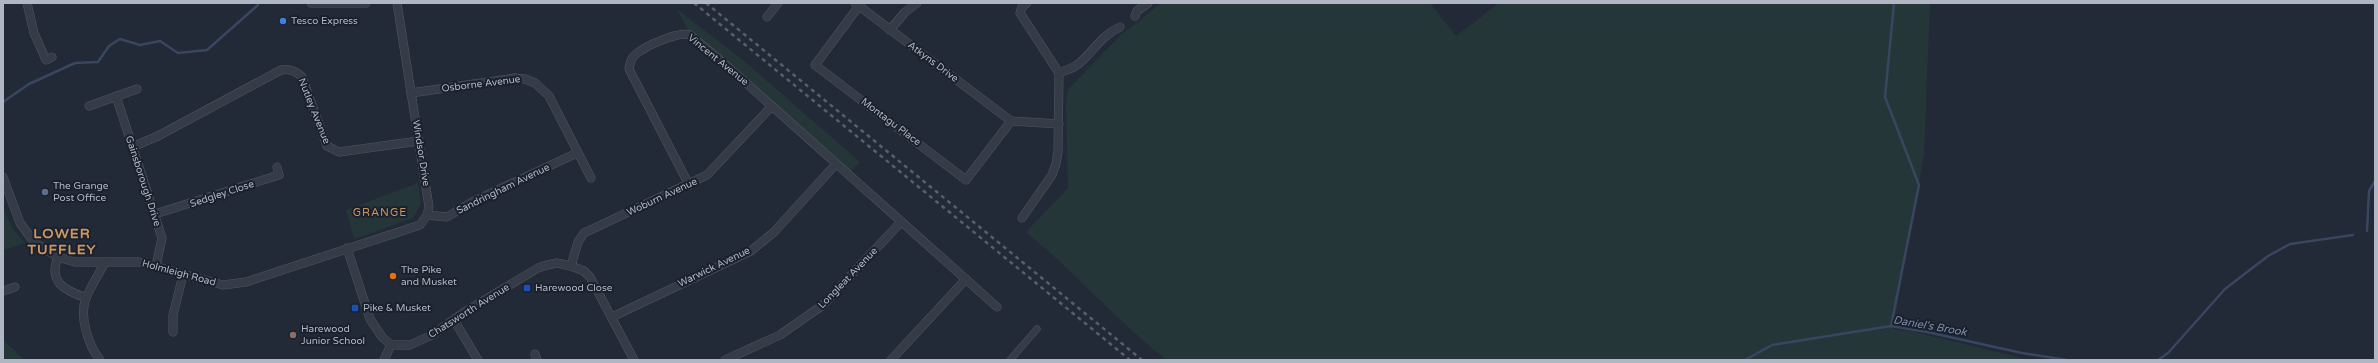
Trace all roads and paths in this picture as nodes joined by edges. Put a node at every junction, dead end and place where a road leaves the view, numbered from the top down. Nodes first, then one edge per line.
1 (27, 3) edge
2 (311, 3) edge
3 (366, 3) edge
4 (397, 3) edge
5 (778, 3) edge
6 (917, 3) edge
7 (1027, 3) edge
8 (1148, 3) edge
9 (857, 5) edge
10 (1135, 16) dead end
11 (767, 17) dead end
12 (1120, 27) dead end
13 (890, 30) junction
14 (52, 57) dead end
15 (1059, 72) junction
16 (137, 89) dead end
17 (411, 94) junction
18 (116, 96) junction
19 (89, 106) dead end
20 (772, 106) junction
21 (1011, 120) junction
22 (1059, 124) junction
23 (419, 141) junction
24 (132, 147) junction
25 (577, 153) junction
26 (836, 164) junction
27 (277, 167) dead end
28 (3, 177) edge
29 (591, 178) dead end
30 (689, 185) junction
31 (155, 214) junction
32 (427, 215) junction
33 (1022, 218) dead end
34 (901, 222) junction
35 (347, 248) junction
36 (58, 257) junction
37 (105, 262) junction
38 (156, 266) junction
39 (571, 266) junction
40 (184, 275) junction
41 (966, 279) junction
42 (15, 287) dead end
43 (3, 289) edge
44 (86, 298) junction
45 (996, 307) dead end
46 (612, 317) junction
47 (454, 320) junction
48 (1037, 329) dead end
49 (173, 332) dead end
50 (391, 345) junction
51 (100, 360) edge
52 (384, 360) edge
53 (478, 360) edge
54 (634, 360) edge
55 (725, 360) edge
56 (891, 360) edge
57 (1010, 360) edge

1 - 14 street
2 - 3 street
4 - 17 street, Windsor Drive
5 - 11 street
6 - 13 street
7 - 15 street
8 - 10 street
9 - 13 street, Atkyns Drive
9 - 21 street, Montagu Place
12 - 15 street
13 - 21 street, Atkyns Drive
15 - 22 street
16 - 18 street
17 - 23 street, Windsor Drive
17 - 25 street, Osborne Avenue
18 - 19 street
18 - 24 street, Gainsborough Drive
20 - 26 street, Vincent Avenue
20 - 30 street, Woburn Avenue
20 - 30 street, Vincent Avenue
21 - 22 street
22 - 33 street
23 - 24 street, Nutley Avenue
23 - 32 street, Windsor Drive
24 - 31 street, Gainsborough Drive
25 - 29 street, Osborne Avenue
25 - 32 street, Sandringham Avenue
26 - 34 street, Vincent Avenue
26 - 46 street, Warwick Avenue
27 - 31 street, Sedgley Close
28 - 36 street, Holmleigh Road
30 - 39 street, Woburn Avenue
31 - 38 street, Gainsborough Drive
32 - 35 street
34 - 41 street, Vincent Avenue
34 - 55 street, Longleat Avenue
35 - 40 street, Holmleigh Road
35 - 50 street
36 - 37 street, Holmleigh Road
36 - 44 street
37 - 38 street, Holmleigh Road
37 - 44 street
38 - 40 street, Holmleigh Road
39 - 46 street, Chatsworth Avenue
39 - 47 street, Chatsworth Avenue
40 - 49 street
41 - 45 street, Vincent Avenue
41 - 56 street
42 - 43 street
44 - 51 street
46 - 54 street, Chatsworth Avenue
47 - 50 street, Chatsworth Avenue
47 - 53 street
48 - 57 street
50 - 52 street

